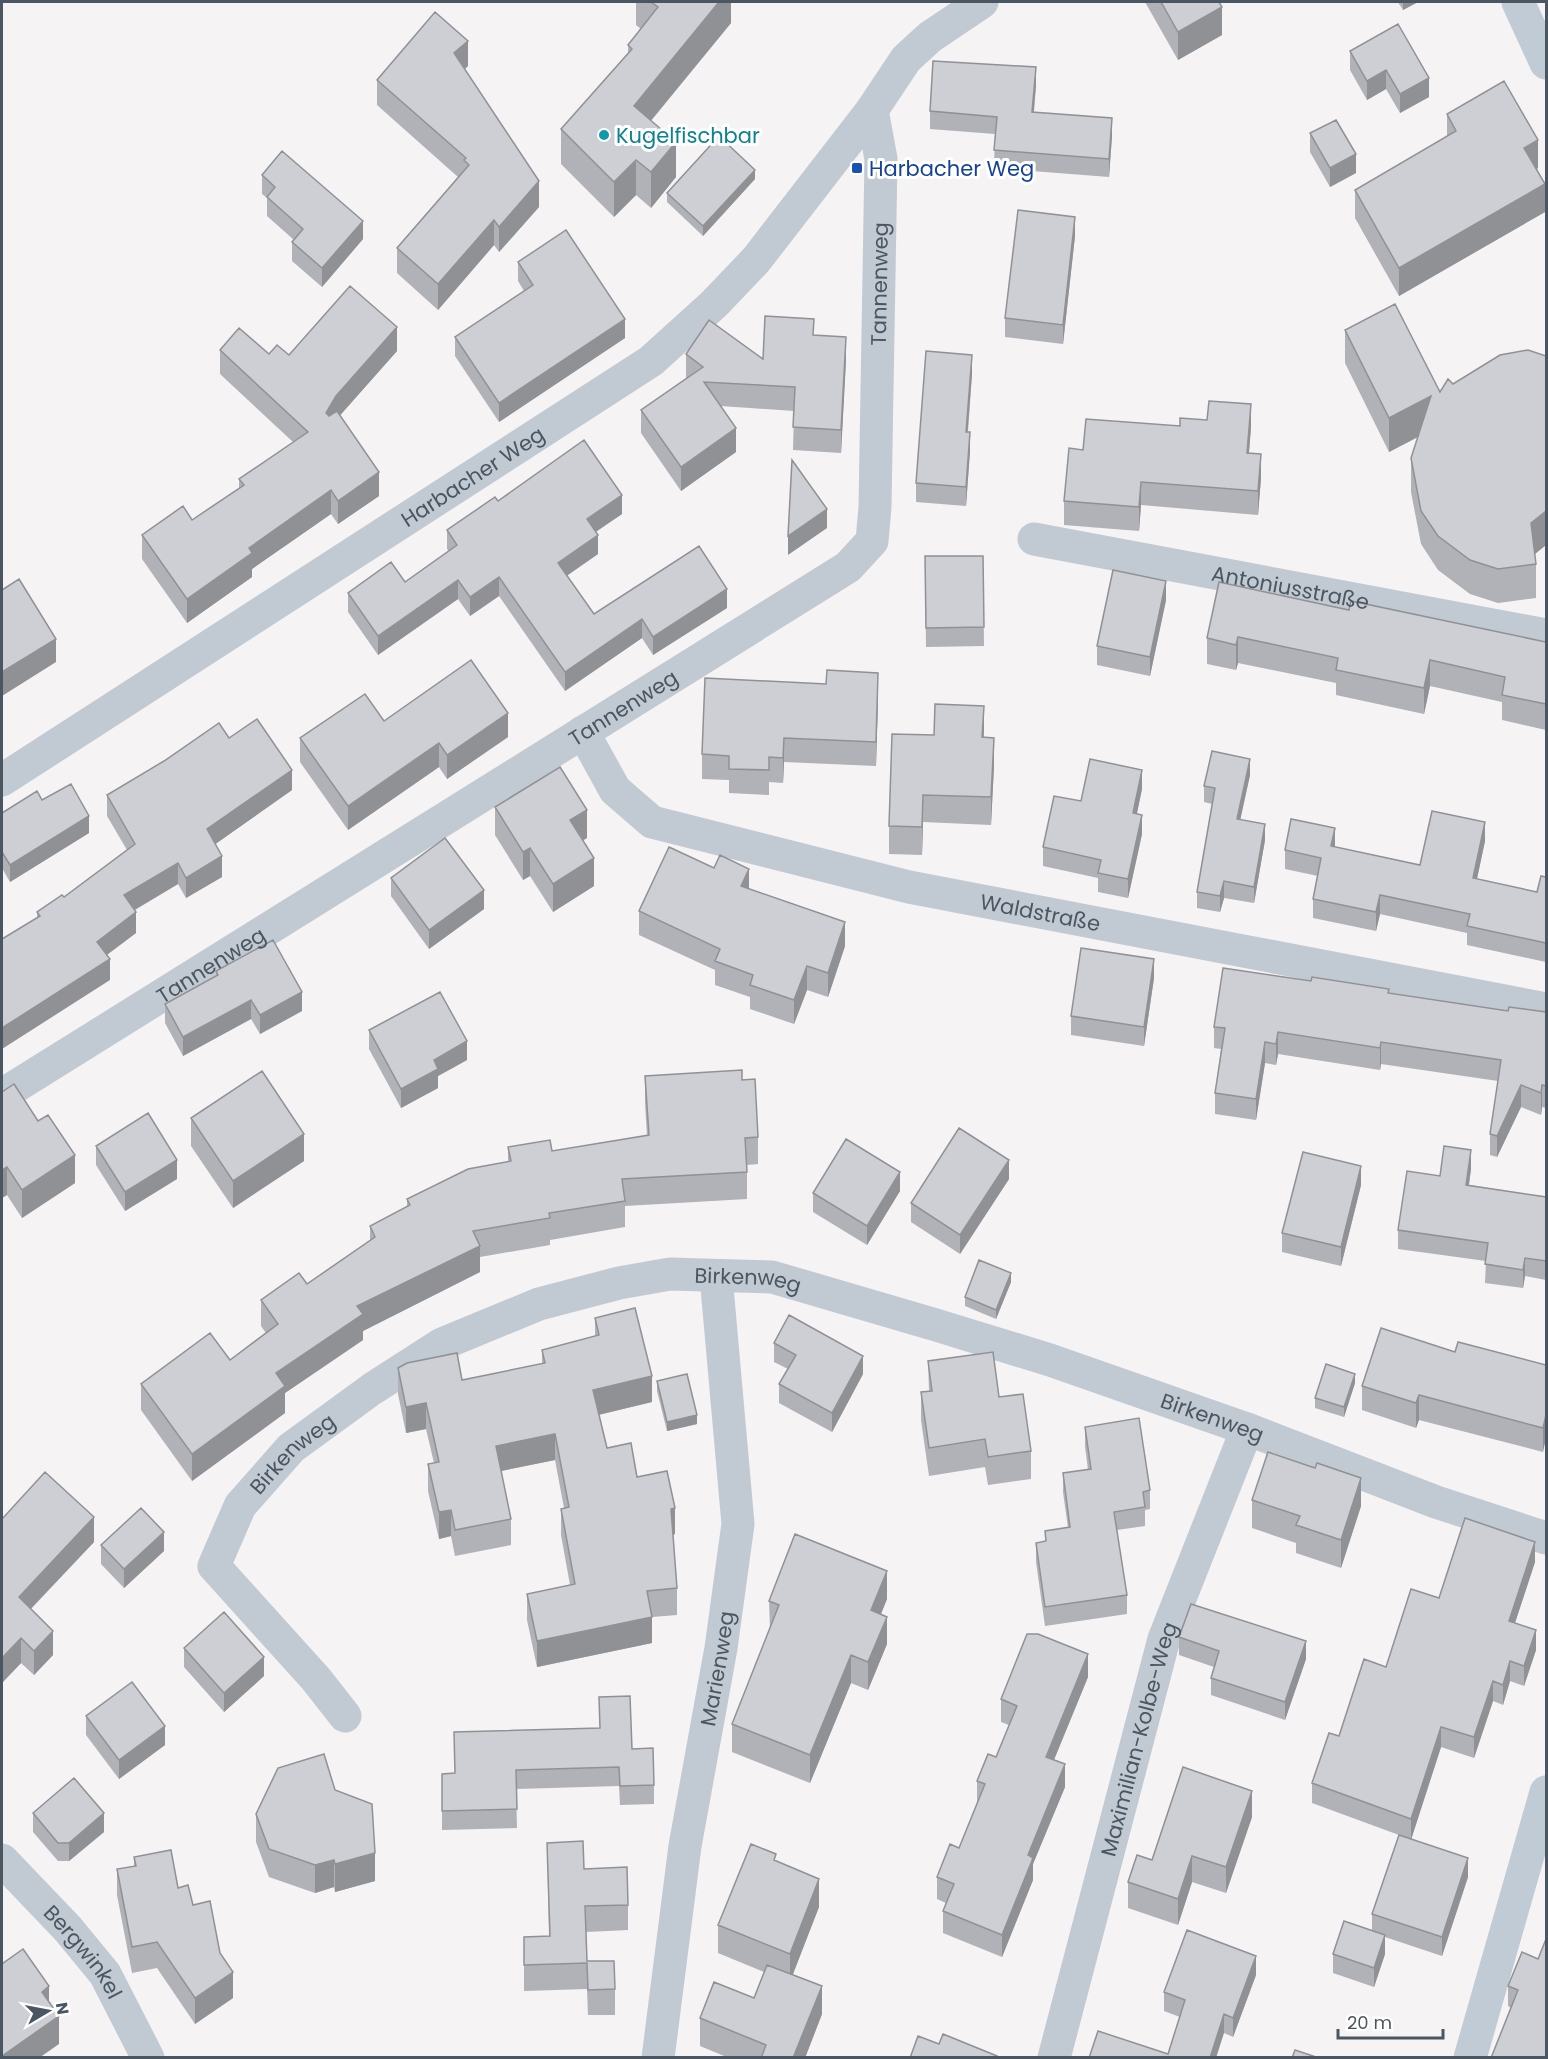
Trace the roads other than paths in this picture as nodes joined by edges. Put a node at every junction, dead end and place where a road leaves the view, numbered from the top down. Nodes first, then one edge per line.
1 (982, 2) edge
2 (1518, 2) edge
3 (1546, 63) edge
4 (872, 110) junction
5 (1034, 539) dead end
6 (1546, 635) edge
7 (583, 732) junction
8 (2, 780) edge
9 (1546, 1009) edge
10 (2, 1095) edge
11 (716, 1276) junction
12 (1247, 1429) junction
13 (1546, 1538) edge
14 (345, 1716) dead end
15 (1546, 1792) edge
16 (2, 1860) edge
17 (148, 2058) edge
18 (658, 2058) edge
19 (1054, 2058) edge
20 (1470, 2058) edge

1 - 4 street, Harbacher Weg
2 - 3 street
4 - 7 street, Tannenweg
4 - 8 street, Harbacher Weg
5 - 6 street, Antoniusstraße
7 - 9 street, Waldstraße
7 - 10 street, Tannenweg
11 - 12 street, Birkenweg
11 - 14 street, Birkenweg
11 - 18 street, Marienweg
12 - 13 street, Birkenweg
12 - 19 street, Maximilian-Kolbe-Weg
15 - 20 street
16 - 17 street, Bergwinkel

